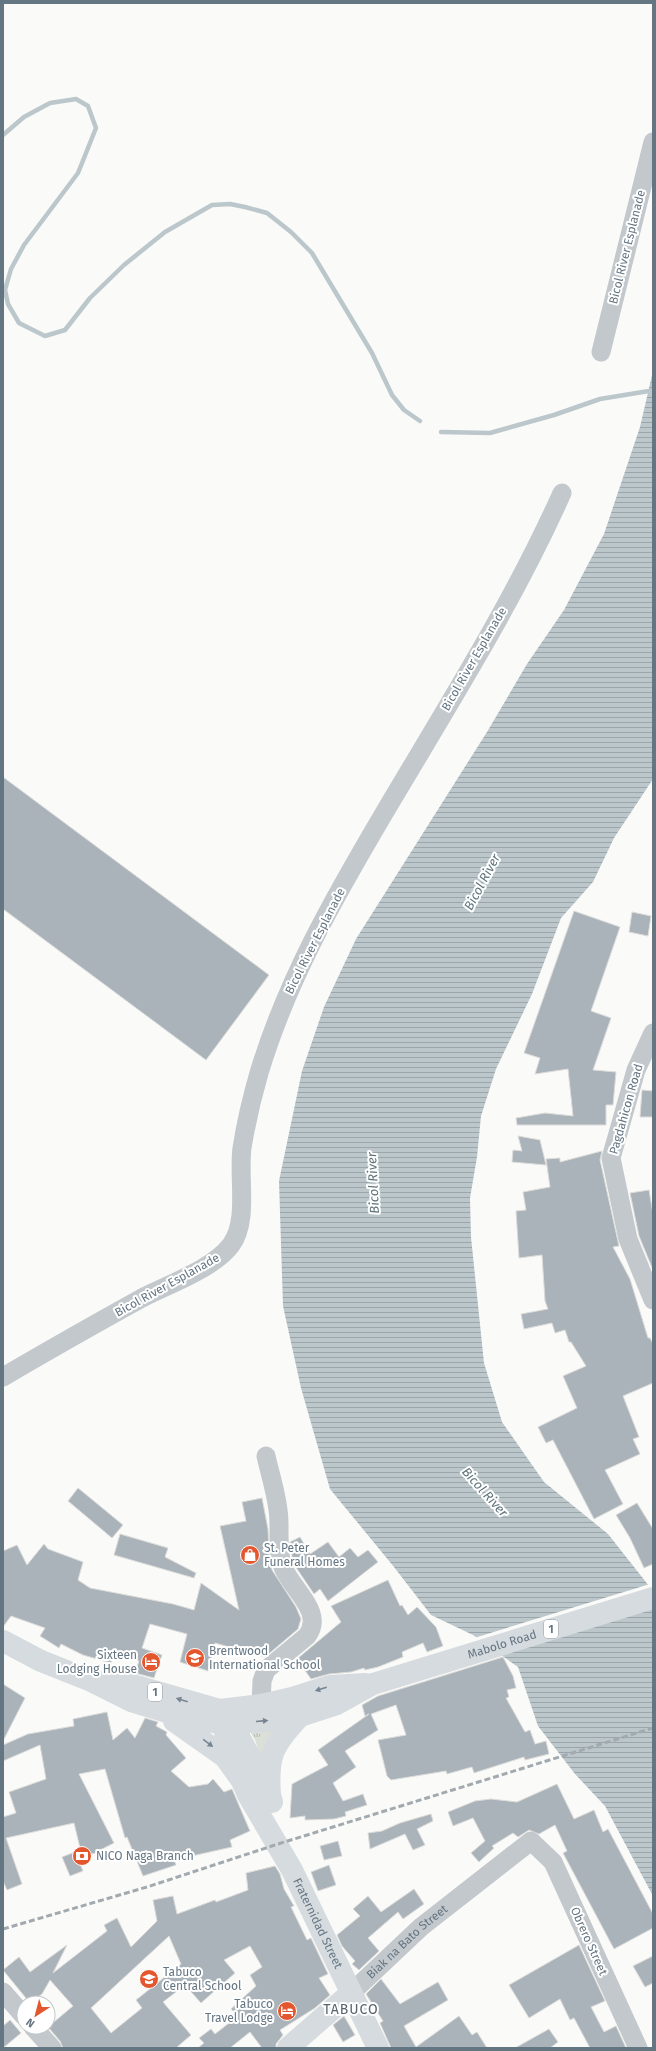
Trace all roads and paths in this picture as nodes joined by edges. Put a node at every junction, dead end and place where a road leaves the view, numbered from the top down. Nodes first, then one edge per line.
1 (653, 142) edge
2 (601, 352) dead end
3 (562, 493) dead end
4 (653, 1033) edge
5 (653, 1300) edge
6 (3, 1377) edge
7 (266, 1456) dead end
8 (653, 1598) edge
9 (3, 1641) edge
10 (89, 1680) junction
11 (373, 1684) junction
12 (261, 1705) junction
13 (151, 1707) junction
14 (300, 1716) junction
15 (227, 1717) junction
16 (240, 1778) junction
17 (270, 1795) junction
18 (531, 1841) joint
19 (278, 1844) junction
20 (3, 1992) edge
21 (351, 1993) junction
22 (16, 2007) edge
23 (41, 2035) edge
24 (52, 2048) edge
25 (288, 2048) edge
26 (378, 2048) edge
27 (638, 2048) edge

1 - 2 street, Bicol River Esplanade
3 - 6 street, Bicol River Esplanade
4 - 5 street, Pagdahicon Road
7 - 12 street
8 - 11 main road, Mabolo Road / 1
9 - 10 main road, 1
10 - 13 main road, 1
15 -> 10 main road, 1
11 -> 12 main road, Mabolo Road / 1
11 - 14 main road, Mabolo Road / 1
12 - 15 main road, Mabolo Road / 1
13 - 15 main road, 1
13 -> 16 main road
15 -> 14 main road, Mabolo Road / 1
14 - 17 main road
15 - 16 main road
15 - 17 main road
16 - 19 main road
17 - 19 main road, Fraternidad Street
18 - 21 street, Biak na Bato Street
18 - 27 street, Obrero Street
19 - 21 main road, Fraternidad Street
20 - 22 street
21 - 25 main road, Biak na Bato Street
21 - 26 main road, Fraternidad Street
23 - 24 street

